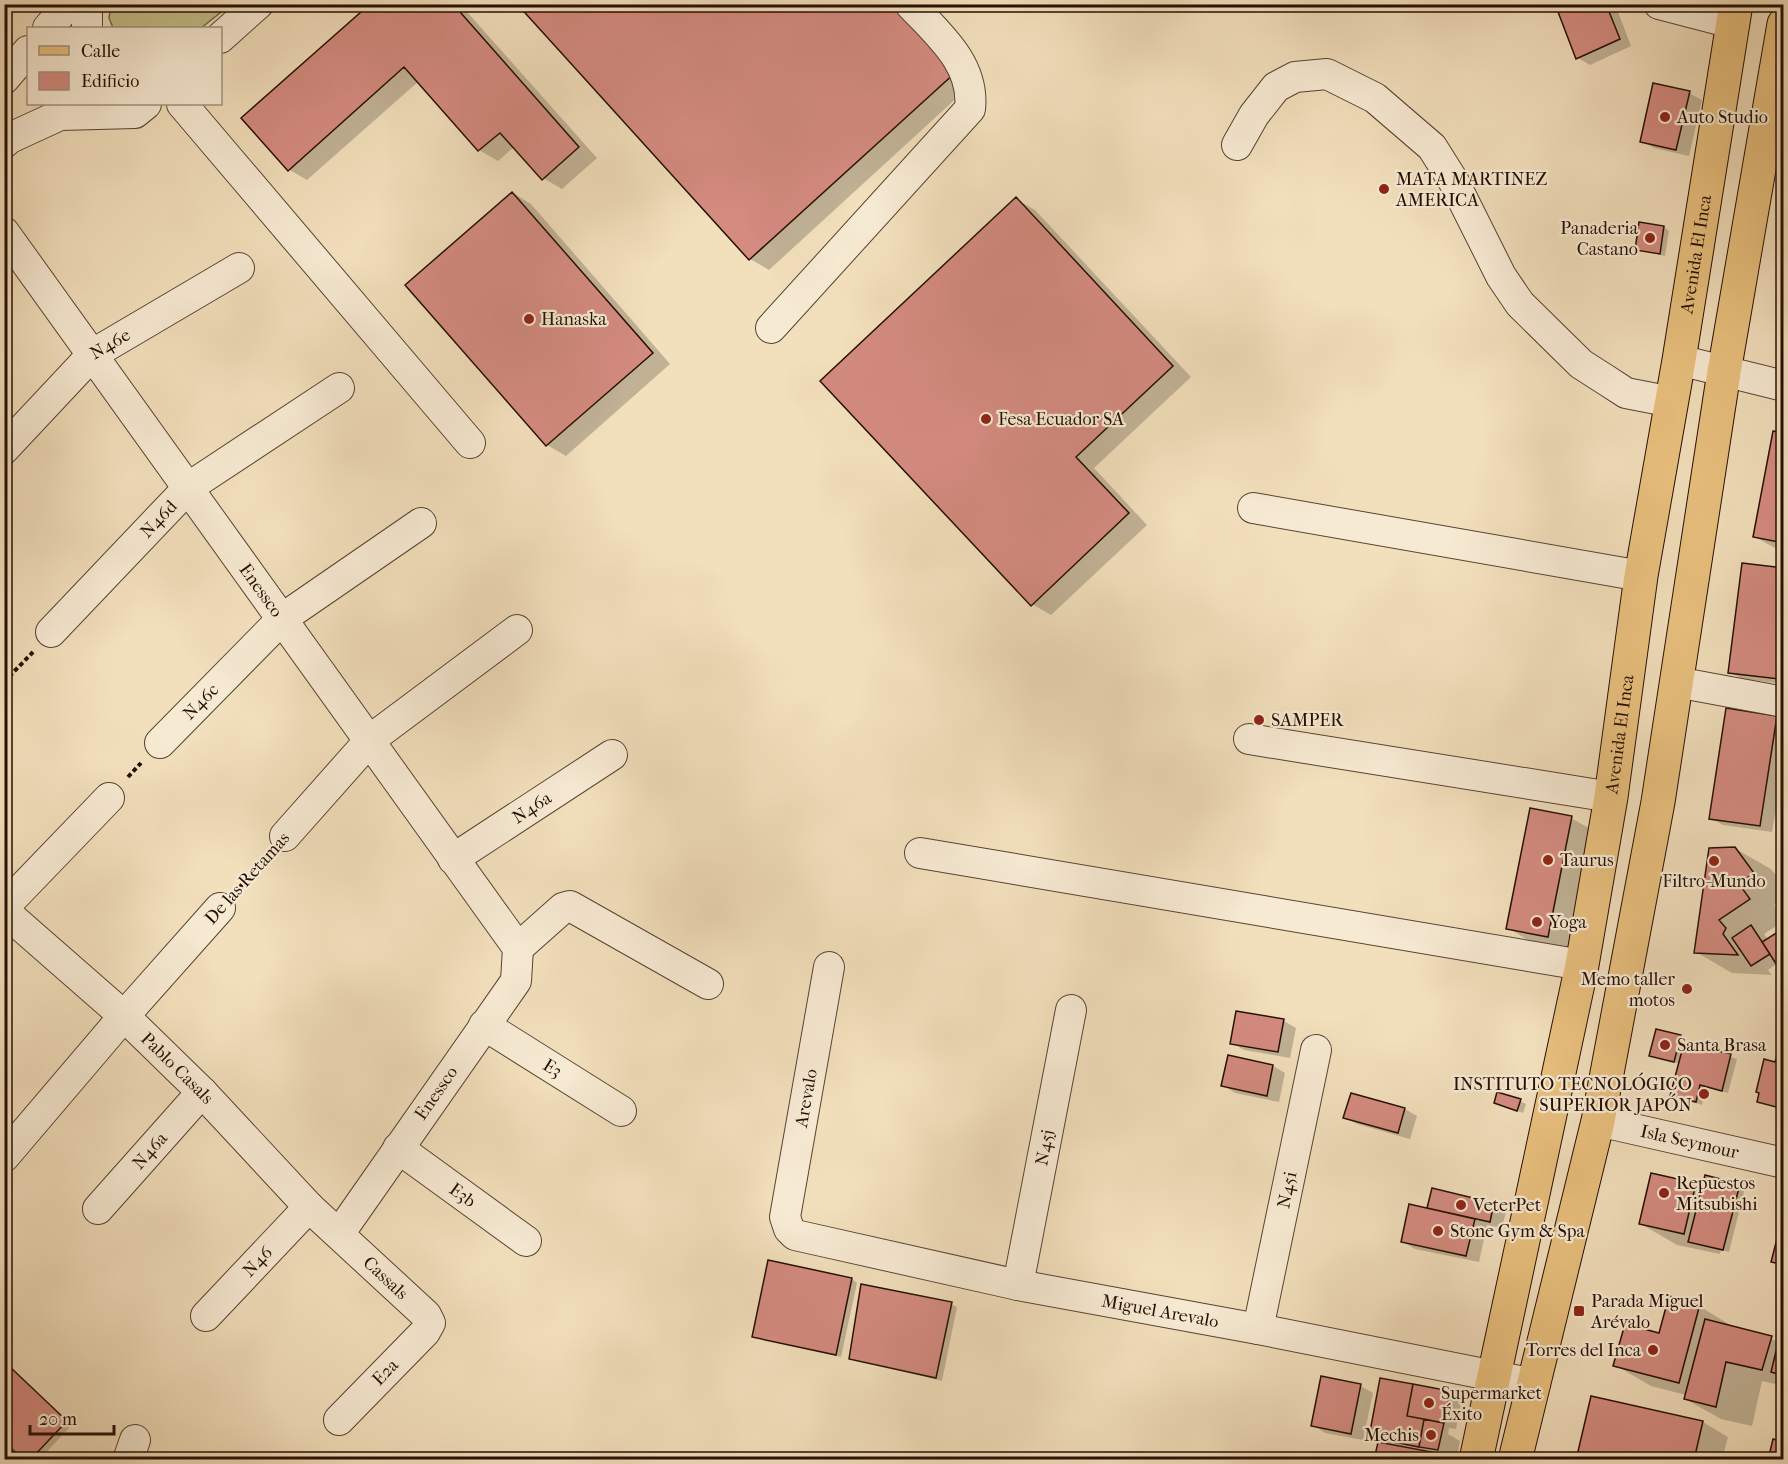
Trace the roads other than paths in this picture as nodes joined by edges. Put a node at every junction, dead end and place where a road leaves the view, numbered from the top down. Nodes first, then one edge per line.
1 (69, 4) edge
2 (87, 4) edge
3 (258, 4) edge
4 (910, 4) edge
5 (1659, 4) edge
6 (1734, 14) edge
7 (1784, 24) edge
8 (49, 27) edge
9 (87, 27) edge
10 (222, 36) edge
11 (27, 52) edge
12 (4, 79) edge
13 (146, 105) edge
14 (183, 105) edge
15 (4, 143) edge
16 (1237, 145) dead end
17 (4, 232) edge
18 (239, 268) dead end
19 (771, 328) dead end
20 (93, 354) junction
21 (1679, 360) junction
22 (1724, 372) junction
23 (1784, 386) edge
24 (339, 388) dead end
25 (1672, 402) junction
26 (470, 442) dead end
27 (4, 449) edge
28 (189, 487) junction
29 (1252, 508) dead end
30 (421, 523) dead end
31 (1641, 576) junction
32 (283, 618) junction
33 (517, 630) dead end
34 (51, 632) road end
35 (1676, 682) junction
36 (1784, 702) edge
37 (371, 739) junction
38 (1249, 739) dead end
39 (160, 743) road end
40 (612, 755) dead end
41 (1611, 797) junction
42 (109, 798) road end
43 (285, 836) road end
44 (920, 853) dead end
45 (453, 859) junction
46 (4, 907) edge
47 (220, 908) road end
48 (4, 912) edge
49 (518, 948) junction
50 (1581, 965) junction
51 (829, 967) dead end
52 (708, 984) dead end
53 (1071, 1010) dead end
54 (124, 1016) junction
55 (484, 1025) junction
56 (1316, 1050) dead end
57 (202, 1092) junction
58 (621, 1111) dead end
59 (1598, 1121) junction
60 (398, 1148) junction
61 (4, 1157) edge
62 (1784, 1163) edge
63 (309, 1207) junction
64 (98, 1209) dead end
65 (789, 1229) joint
66 (339, 1234) junction
67 (526, 1241) dead end
68 (1018, 1286) junction
69 (206, 1316) dead end
70 (430, 1323) joint
71 (1258, 1329) junction
72 (1495, 1375) junction
73 (1535, 1384) junction
74 (339, 1420) dead end
75 (1476, 1460) edge
76 (1515, 1460) edge

1 - 8 street
2 - 9 street
3 - 10 street
4 - 19 street
5 - 6 street
6 - 21 main road, Avenida El Inca
7 - 22 main road
11 - 12 street
13 - 15 street
14 - 26 street
16 - 25 street
17 - 20 street, Enessco
18 - 20 street, N46e
20 - 27 street, N46e
20 - 28 street, Enessco
21 - 22 street
21 - 25 main road, Avenida El Inca
22 - 23 street
22 - 35 main road
24 - 28 street, N46d
25 - 31 main road, Avenida El Inca
28 - 32 street, Enessco
28 - 34 street, N46d
29 - 31 street
30 - 32 street, N46c
31 - 41 main road, Avenida El Inca
32 - 37 street, Enessco
32 - 39 street, N46c
33 - 37 street, De las Retamas
35 - 36 street
35 - 59 main road
37 - 43 street, De las Retamas
37 - 45 street, Enessco
38 - 41 street
40 - 45 street, N46a
41 - 50 main road, Avenida El Inca
42 - 46 street
44 - 50 street
45 - 49 street, Enessco
47 - 54 street, De las Retamas
48 - 54 street, Pablo Casals
49 - 52 street
49 - 55 street, Enessco
50 - 72 main road, Avenida El Inca
51 - 65 street, Arevalo
53 - 68 street, N45j
54 - 57 street, Pablo Casals
54 - 61 street, De las Retamas
55 - 58 street, E3
55 - 60 street, Enessco
56 - 71 street, N45i
57 - 63 street, Pablo Casals
57 - 64 street, N46a
59 - 62 street, Isla Seymour
59 - 73 main road
60 - 66 street, Enessco
60 - 67 street, E3b
63 - 66 street, Pablo Casals
63 - 69 street, N46
65 - 68 street, Miguel Arevalo
66 - 70 street, Cassals
68 - 71 street, Miguel Arevalo
70 - 74 street, E2a
71 - 72 street, Miguel Arevalo
72 - 73 street, Miguel Arevalo
72 - 75 main road, Avenida El Inca
73 - 76 main road

